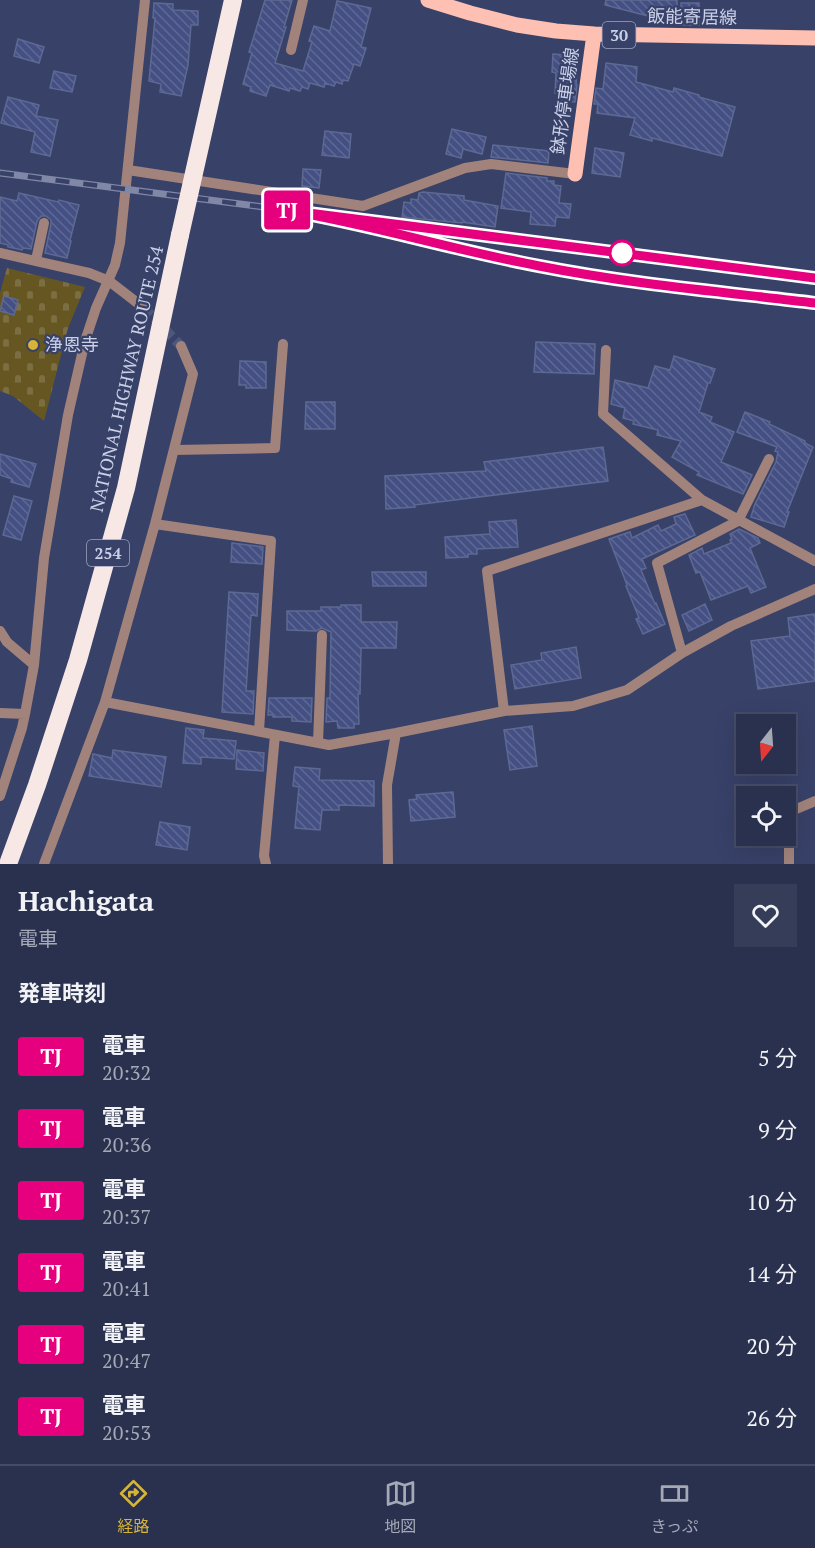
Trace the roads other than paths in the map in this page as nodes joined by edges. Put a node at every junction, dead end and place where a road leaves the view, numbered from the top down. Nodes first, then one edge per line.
1 (145, 0) edge
2 (232, 0) edge
3 (303, 0) edge
4 (428, 0) edge
5 (594, 34) junction
6 (815, 38) edge
7 (291, 50) dead end
8 (128, 170) junction
9 (575, 174) joint
10 (44, 223) dead end
11 (0, 252) edge
12 (36, 260) junction
13 (109, 280) junction
14 (144, 308) tunnel mouth
15 (283, 344) dead end
16 (181, 346) tunnel mouth
17 (606, 350) dead end
18 (174, 450) junction
19 (769, 459) dead end
20 (702, 500) junction
21 (738, 521) junction
22 (156, 524) junction
23 (815, 561) edge
24 (815, 589) edge
25 (0, 631) edge
26 (322, 635) dead end
27 (682, 653) junction
28 (34, 665) junction
29 (105, 702) junction
30 (504, 711) junction
31 (0, 713) edge
32 (26, 714) junction
33 (259, 731) junction
34 (396, 733) junction
35 (275, 735) junction
36 (318, 743) junction
37 (0, 796) edge
38 (815, 801) edge
39 (8, 864) edge
40 (44, 864) edge
41 (266, 864) edge
42 (388, 864) edge
43 (789, 864) edge

1 - 8 street
2 - 39 highway, NATIONAL HIGHWAY ROUTE 254 / 254, bridge
3 - 7 street
4 - 5 main road, 飯能寄居線 / 30
5 - 6 main road, 飯能寄居線 / 30
5 - 9 main road, 鉢形停車場線
8 - 9 street
8 - 13 street
10 - 12 street
11 - 12 street
12 - 13 street
13 - 14 street
13 - 28 street
15 - 18 street
16 - 18 street
17 - 20 street
18 - 22 street
19 - 21 street
20 - 21 street
20 - 30 street
21 - 23 street
21 - 27 street
22 - 29 street
22 - 33 street
24 - 27 street
25 - 28 street
26 - 36 street
27 - 30 street
28 - 32 street
29 - 33 street
29 - 40 street
30 - 34 street
31 - 32 street
32 - 37 street
33 - 35 street
34 - 36 street
34 - 42 street
35 - 36 street
35 - 41 street
38 - 43 street

